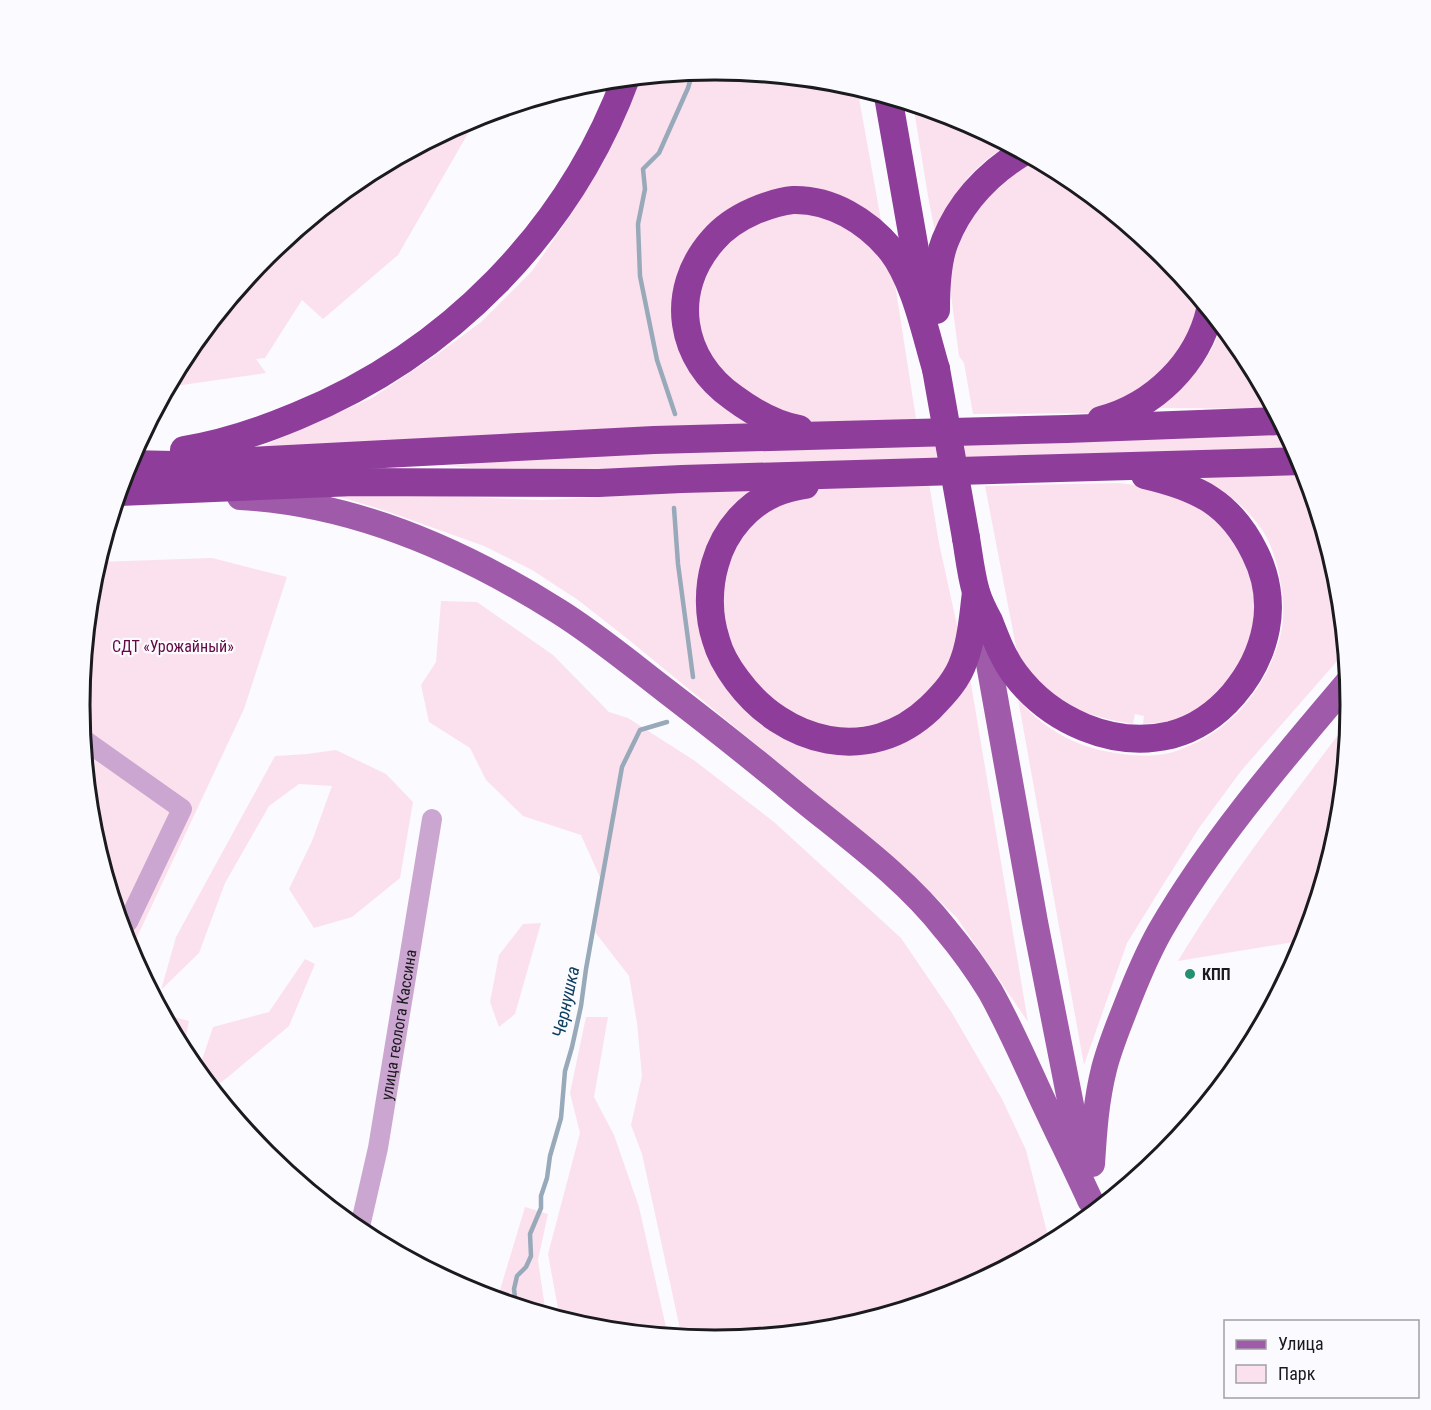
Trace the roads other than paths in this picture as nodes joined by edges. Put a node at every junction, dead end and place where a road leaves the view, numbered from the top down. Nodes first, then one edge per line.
1 (622, 87) edge
2 (890, 105) edge
3 (1016, 156) edge
4 (1208, 319) edge
5 (936, 369) junction
6 (1272, 421) edge
7 (1067, 429) junction
8 (834, 434) junction
9 (142, 456) edge
10 (1291, 461) edge
11 (139, 464) edge
12 (1080, 467) junction
13 (848, 474) junction
14 (127, 493) edge
15 (128, 493) edge
16 (976, 593) junction
17 (1341, 691) edge
18 (91, 745) edge
19 (432, 819) dead end
20 (127, 916) edge
21 (1090, 1205) edge
22 (1091, 1205) edge
23 (1091, 1205) edge
24 (361, 1220) edge

1 - 9 highway
2 - 5 highway
3 - 5 highway
4 - 7 highway
5 - 8 highway
5 - 16 highway, bridge
6 - 7 highway
7 - 8 highway
8 - 11 highway
10 - 12 highway
12 - 13 highway
12 - 16 highway
13 - 15 highway
13 - 16 highway
14 - 21 main road
16 - 22 main road
17 - 23 main road
18 - 20 street
19 - 24 street, улица геолога Кассина

